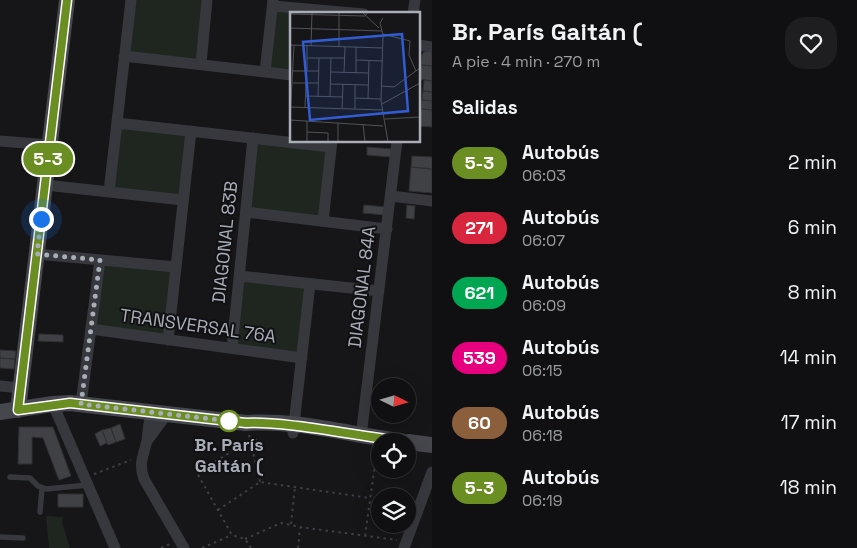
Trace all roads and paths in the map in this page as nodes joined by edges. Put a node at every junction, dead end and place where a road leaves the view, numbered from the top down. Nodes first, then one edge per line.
1 (67, 0) edge
2 (131, 0) edge
3 (207, 0) edge
4 (273, 3) edge
5 (339, 12) edge
6 (124, 56) junction
7 (201, 64) junction
8 (265, 72) junction
9 (290, 76) edge
10 (117, 123) junction
11 (191, 131) junction
12 (253, 138) junction
13 (0, 141) edge
14 (290, 141) edge
15 (306, 142) edge
16 (398, 142) edge
17 (332, 144) edge
18 (50, 145) junction
19 (45, 184) junction
20 (109, 192) junction
21 (391, 196) junction
22 (183, 200) junction
23 (432, 201) edge
24 (246, 212) junction
25 (323, 221) junction
26 (387, 229) junction
27 (37, 254) junction
28 (100, 260) junction
29 (176, 267) junction
30 (239, 276) junction
31 (310, 284) junction
32 (379, 291) junction
33 (91, 330) junction
34 (168, 340) junction
35 (232, 348) junction
36 (302, 358) junction
37 (0, 386) edge
38 (21, 388) junction
39 (53, 404) junction
40 (81, 404) junction
41 (18, 410) junction
42 (0, 412) edge
43 (150, 412) junction
44 (167, 414) junction
45 (246, 423) junction
46 (293, 429) junction
47 (362, 436) junction
48 (371, 437) edge
49 (259, 439) dead end
50 (250, 440) junction
51 (146, 442) junction
52 (416, 443) edge
53 (432, 445) edge
54 (143, 455) junction
55 (432, 472) edge
56 (10, 476) dead end
57 (373, 478) edge
58 (86, 481) junction
59 (260, 482) junction
60 (296, 487) junction
61 (42, 488) junction
62 (370, 498) junction
63 (218, 510) junction
64 (40, 512) dead end
65 (291, 525) junction
66 (300, 527) junction
67 (232, 534) junction
68 (364, 536) junction
69 (0, 537) edge
70 (23, 538) dead end
71 (245, 539) junction
72 (405, 545) edge
73 (115, 548) edge
74 (184, 548) edge
75 (202, 548) edge
76 (251, 548) edge
77 (298, 548) edge

1 - 18 main road
2 - 6 street
3 - 7 street
4 - 5 street
4 - 8 street
6 - 7 street
6 - 10 street
7 - 8 street
8 - 9 street
10 - 11 street
10 - 20 street
11 - 12 street
11 - 22 street
12 - 14 street
12 - 24 street, DIAGONAL 83B
13 - 18 street
15 - 17 street
16 - 21 street, DIAGONAL 84A
17 - 25 street
18 - 19 main road
19 - 20 street
19 - 27 main road
20 - 22 street
21 - 23 street
21 - 26 street, DIAGONAL 84A
22 - 29 street
24 - 25 street
24 - 30 street, DIAGONAL 83B
25 - 26 street
26 - 32 street, DIAGONAL 84A
27 - 28 street
27 - 38 main road
28 - 29 street
28 - 33 street
29 - 34 street
30 - 31 street
30 - 35 street, DIAGONAL 83B
31 - 32 street
31 - 36 street
32 - 47 street, DIAGONAL 84A
33 - 34 street, TRANSVERSAL 76A
33 - 40 street
34 - 35 street, TRANSVERSAL 76A
35 - 36 street, TRANSVERSAL 76A
36 - 46 street
37 - 38 street
38 - 41 main road
39 - 40 main road
39 - 41 main road
39 - 58 street
40 - 43 main road
41 - 42 main road
43 - 44 main road
43 - 51 street
44 - 45 main road
44 - 51 street
45 - 46 main road
45 - 50 path
46 - 47 main road
47 - 48 main road
49 - 50 path
50 - 59 path
50 - 63 path
51 - 54 street
52 - 53 main road
54 - 58 path
54 - 74 street
55 - 72 street
56 - 61 lane
57 - 62 path
58 - 61 lane
58 - 73 street
59 - 60 path
59 - 63 path
60 - 62 path
60 - 65 path
61 - 64 lane
62 - 68 path
63 - 67 path
65 - 66 path
65 - 71 path
66 - 68 path
66 - 77 path
67 - 71 path
67 - 75 path
68 - 72 path
69 - 70 lane
71 - 76 path

